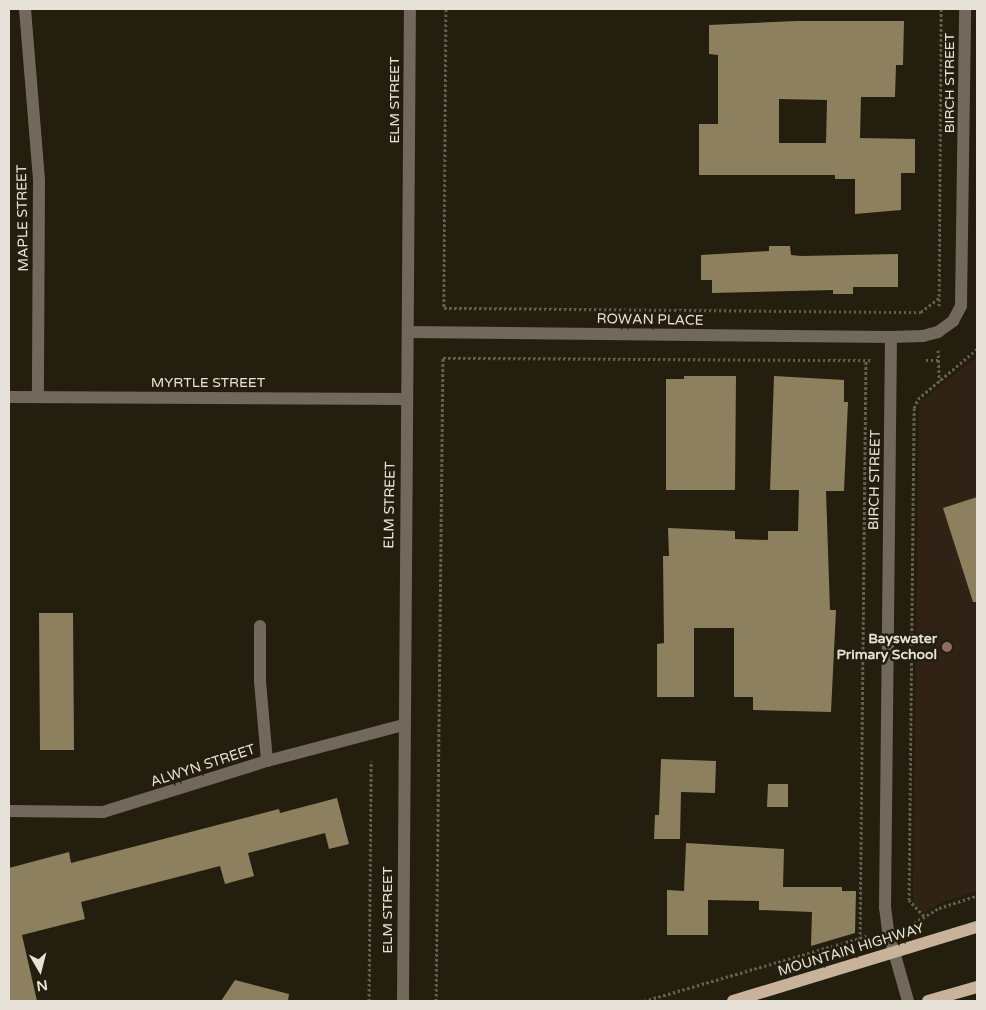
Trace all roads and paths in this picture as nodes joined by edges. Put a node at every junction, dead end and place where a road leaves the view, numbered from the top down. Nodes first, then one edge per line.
1 (25, 9) edge
2 (410, 9) edge
3 (446, 9) edge
4 (941, 9) edge
5 (966, 9) edge
6 (408, 332) junction
7 (891, 337) junction
8 (938, 349) dead end
9 (977, 349) edge
10 (871, 360) dead end
11 (926, 360) dead end
12 (939, 360) junction
13 (866, 361) junction
14 (939, 382) junction
15 (9, 396) edge
16 (38, 396) junction
17 (406, 399) junction
18 (260, 626) dead end
19 (403, 725) junction
20 (268, 761) junction
21 (371, 761) dead end
22 (9, 811) edge
23 (977, 896) edge
24 (924, 916) junction
25 (914, 923) dead end
26 (977, 927) edge
27 (868, 936) dead end
28 (860, 939) junction
29 (894, 952) junction
30 (977, 987) edge
31 (369, 1001) edge
32 (403, 1001) edge
33 (436, 1001) edge
34 (644, 1001) edge
35 (733, 1001) edge
36 (908, 1001) edge
37 (928, 1001) edge

1 - 16 street, MAPLE STREET
2 - 6 street, ELM STREET
3 - 4 path
5 - 7 street, BIRCH STREET
6 - 7 street, ROWAN PLACE
6 - 17 street, ELM STREET
7 - 29 street, BIRCH STREET
8 - 12 path
9 - 14 path
10 - 13 path
11 - 12 path
12 - 14 path
13 - 28 path
13 - 33 path
14 - 24 path
15 - 16 street, MYRTLE STREET
16 - 17 street, MYRTLE STREET
17 - 19 street, ELM STREET
18 - 20 street
19 - 20 street, ALWYN STREET
19 - 32 street, ELM STREET
20 - 22 street, ALWYN STREET
21 - 31 path
23 - 24 path
24 - 25 path
26 - 29 main road, MOUNTAIN HIGHWAY
27 - 28 path
28 - 34 path
29 - 35 main road, MOUNTAIN HIGHWAY
29 - 36 street, BIRCH STREET
30 - 37 main road

